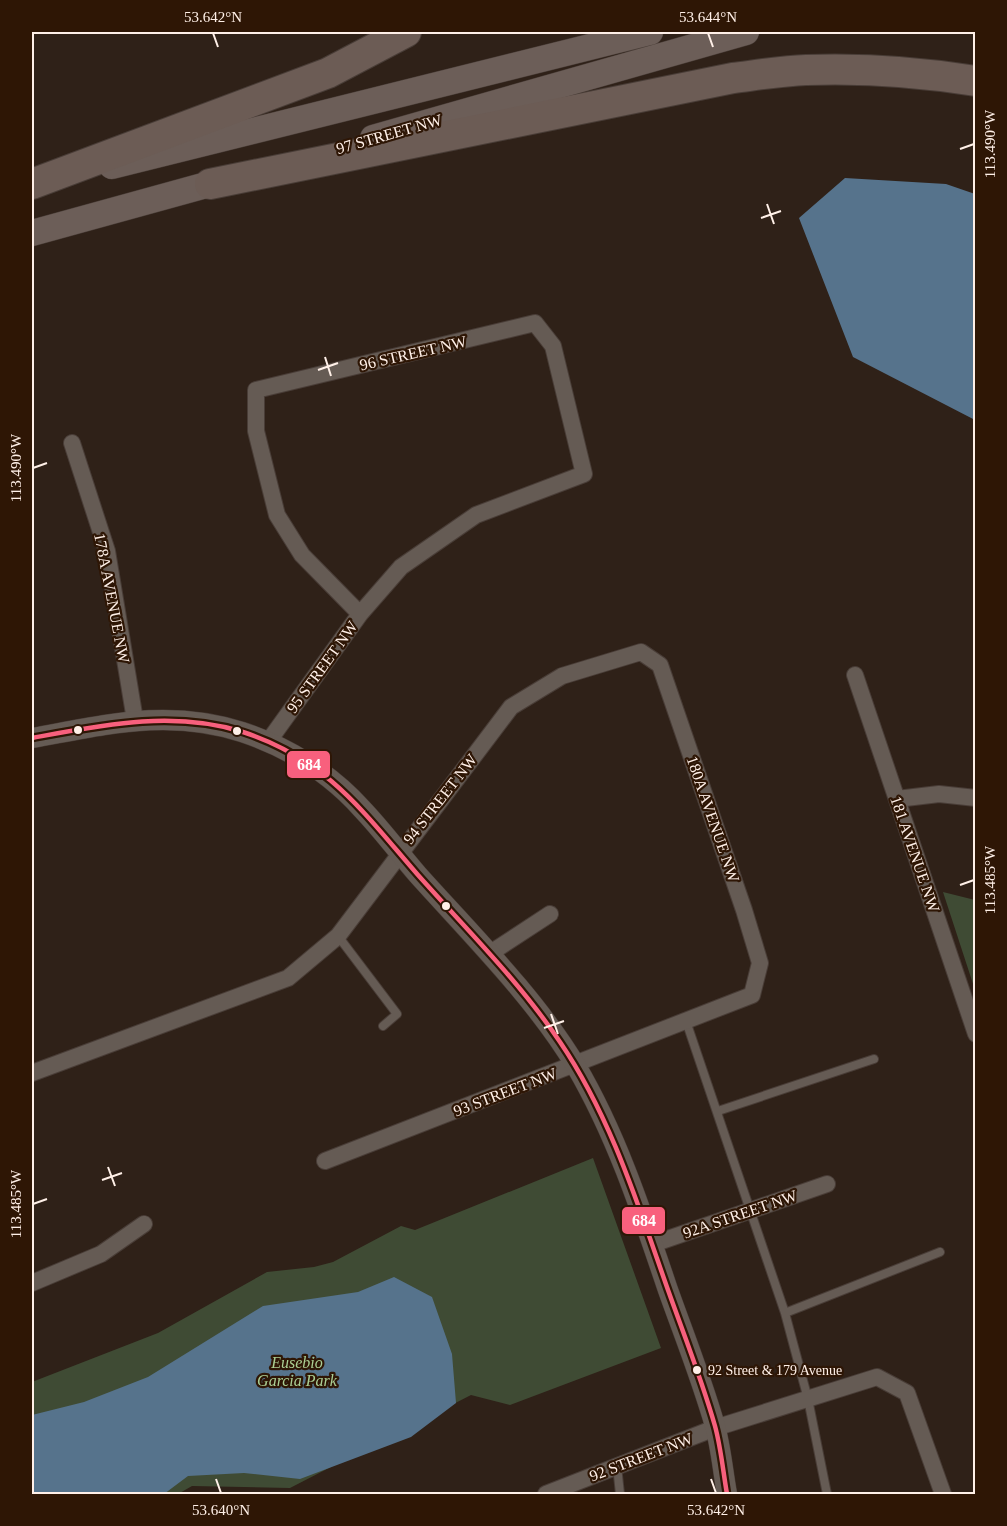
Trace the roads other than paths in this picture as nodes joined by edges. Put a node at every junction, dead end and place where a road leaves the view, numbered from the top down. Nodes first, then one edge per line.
1 (406, 32) edge
2 (650, 32) edge
3 (746, 32) edge
4 (975, 81) edge
5 (210, 184) junction
6 (32, 185) edge
7 (32, 233) edge
8 (72, 443) dead end
9 (584, 474) joint
10 (360, 614) junction
11 (641, 652) joint
12 (855, 675) dead end
13 (135, 720) junction
14 (32, 738) edge
15 (268, 742) junction
16 (975, 798) edge
17 (897, 800) junction
18 (399, 853) junction
19 (550, 914) dead end
20 (338, 936) junction
21 (489, 954) junction
22 (752, 995) joint
23 (686, 1021) junction
24 (383, 1026) dead end
25 (975, 1034) edge
26 (874, 1059) dead end
27 (575, 1065) junction
28 (32, 1073) edge
29 (718, 1111) junction
30 (325, 1161) dead end
31 (827, 1184) dead end
32 (750, 1210) junction
33 (144, 1224) dead end
34 (653, 1244) junction
35 (940, 1252) dead end
36 (32, 1283) edge
37 (785, 1313) junction
38 (808, 1399) junction
39 (715, 1428) junction
40 (617, 1466) junction
41 (546, 1494) edge
42 (620, 1494) edge
43 (727, 1494) edge
44 (827, 1494) edge
45 (944, 1494) edge

1 - 6 highway
2 - 6 main road, 97 STREET NW
3 - 5 main road, 97 STREET NW
4 - 5 highway
5 - 7 main road, 97 STREET NW
8 - 13 street, 178A AVENUE NW
9 - 10 street, 95 STREET NW
9 - 10 street, 96 STREET NW
10 - 15 street, 95 STREET NW
11 - 18 street, 94 STREET NW
11 - 22 street, 180A AVENUE NW
12 - 17 street, 181 AVENUE NW
13 - 14 street
13 - 15 street
15 - 18 street
16 - 17 street
17 - 25 street, 181 AVENUE NW
18 - 20 street, 94 STREET NW
18 - 21 street
19 - 21 street
20 - 24 lane
20 - 28 street, 94 STREET NW
21 - 27 street
22 - 23 street, 93 STREET NW
23 - 27 street, 93 STREET NW
23 - 29 lane
26 - 29 lane
27 - 30 street, 93 STREET NW
27 - 34 street
29 - 32 lane
31 - 32 street, 92A STREET NW
32 - 34 street, 92A STREET NW
32 - 37 lane
33 - 36 street
34 - 39 street
35 - 37 lane
37 - 38 lane
38 - 39 street, 92 STREET NW
38 - 44 lane
38 - 45 street, 92 STREET NW
39 - 40 street, 92 STREET NW
39 - 43 street
40 - 41 street, 92 STREET NW
40 - 42 lane

